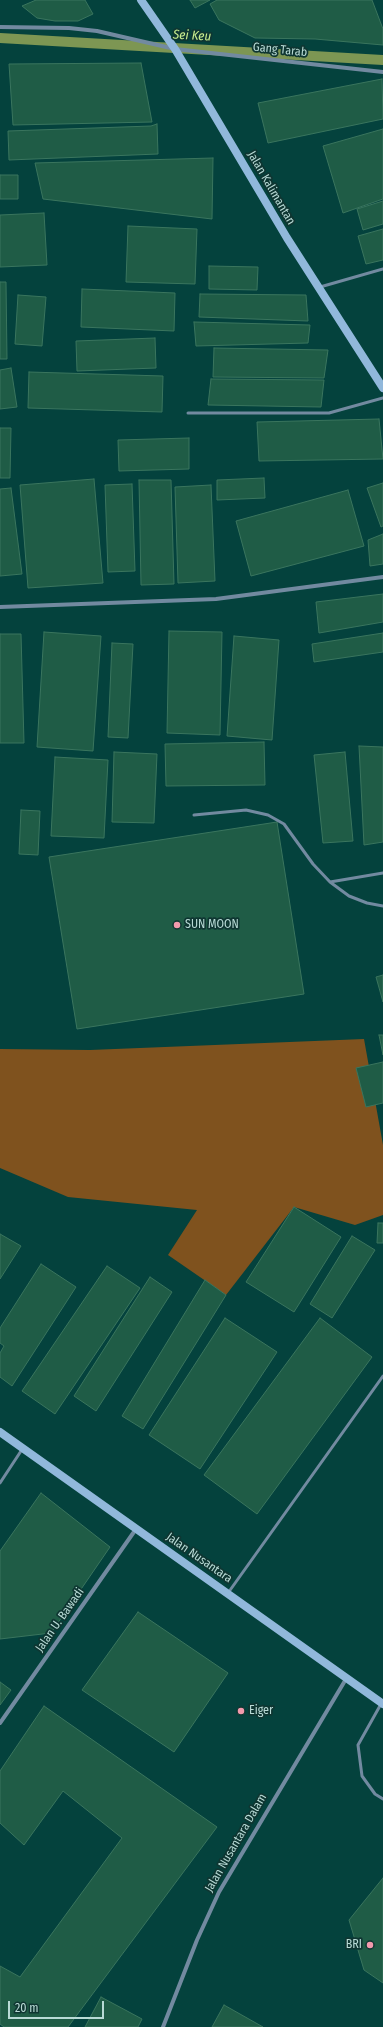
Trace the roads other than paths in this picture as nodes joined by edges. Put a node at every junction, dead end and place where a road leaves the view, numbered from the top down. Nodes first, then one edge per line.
1 (141, 0) edge
2 (0, 26) edge
3 (176, 49) junction
4 (383, 72) edge
5 (383, 269) edge
6 (319, 288) junction
7 (383, 388) edge
8 (383, 398) edge
9 (188, 413) dead end
10 (383, 577) edge
11 (0, 607) edge
12 (194, 815) dead end
13 (383, 874) edge
14 (330, 882) junction
15 (383, 906) edge
16 (383, 1376) edge
17 (0, 1432) edge
18 (23, 1448) junction
19 (0, 1483) edge
20 (136, 1529) junction
21 (228, 1593) junction
22 (346, 1679) junction
23 (382, 1704) edge
24 (0, 1723) edge
25 (383, 1799) edge
26 (163, 2027) edge

1 - 3 main road, Jalan Kalimantan
2 - 3 street, Gang Tarab
3 - 4 street, Gang Tarab
3 - 6 main road, Jalan Kalimantan
5 - 6 lane
6 - 7 main road, Jalan Kalimantan
8 - 9 lane
10 - 11 street
12 - 14 lane
13 - 14 lane
14 - 15 lane
16 - 21 lane
17 - 18 main road, Jalan Nusantara
18 - 19 lane
18 - 20 main road, Jalan Nusantara
20 - 21 main road, Jalan Nusantara
20 - 24 street, Jalan U. Bawadi
21 - 22 main road, Jalan Nusantara
22 - 23 main road, Jalan Nusantara
22 - 26 street, Jalan Nusantara Dalam
23 - 25 lane

